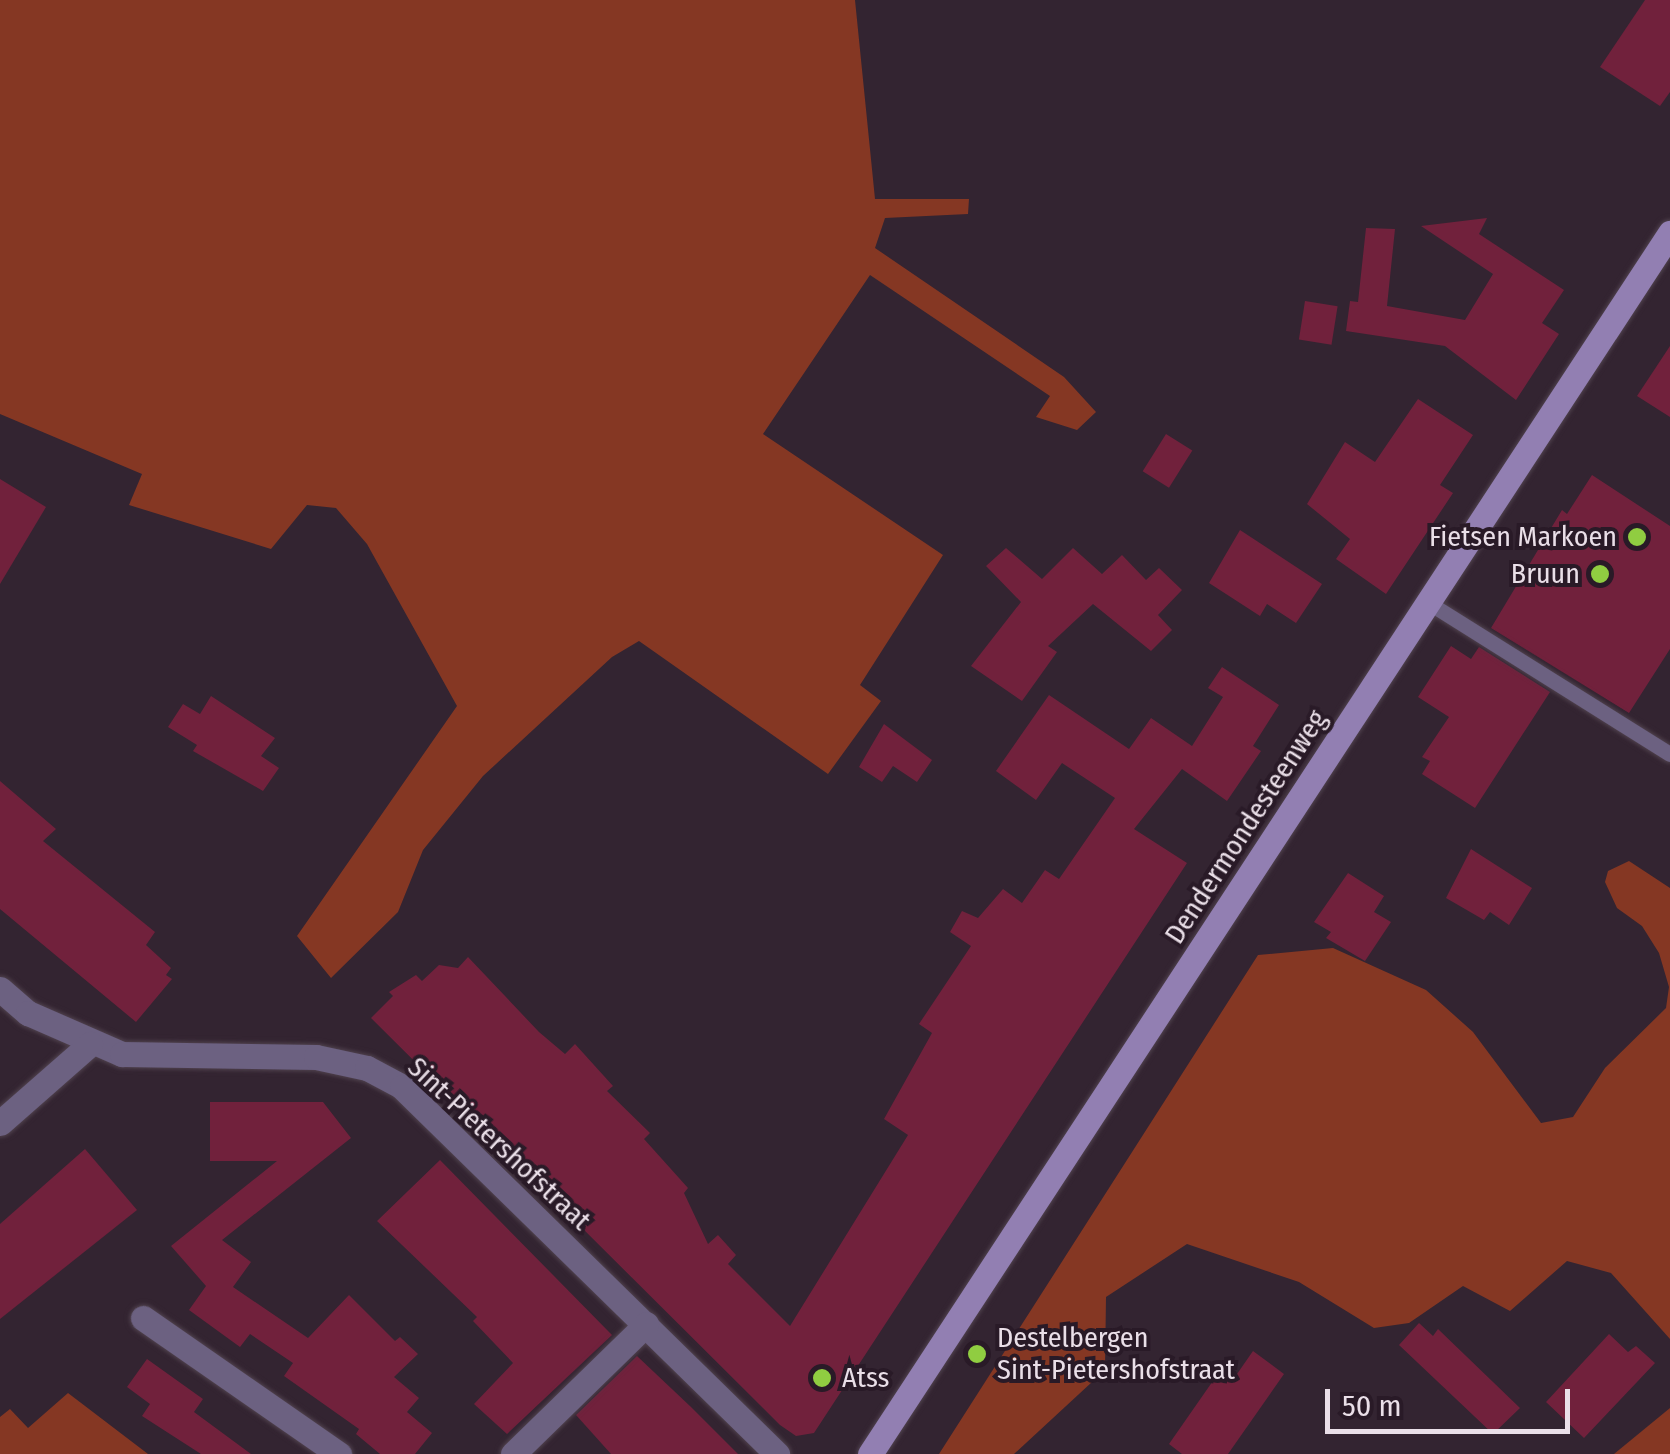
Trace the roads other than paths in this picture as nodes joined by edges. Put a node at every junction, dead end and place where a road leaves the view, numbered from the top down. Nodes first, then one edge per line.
1 (1670, 233) edge
2 (1428, 603) junction
3 (1670, 754) edge
4 (0, 989) edge
5 (90, 1044) junction
6 (0, 1124) edge
7 (143, 1318) dead end
8 (646, 1324) junction
9 (339, 1454) edge
10 (513, 1454) edge
11 (776, 1454) edge
12 (870, 1454) edge

1 - 2 main road, Dendermondesteenweg
2 - 3 lane
2 - 12 main road, Dendermondesteenweg
4 - 5 street, Sint-Pietershofstraat
5 - 6 street
5 - 8 street, Sint-Pietershofstraat
7 - 9 street
8 - 10 street
8 - 11 street, Sint-Pietershofstraat

